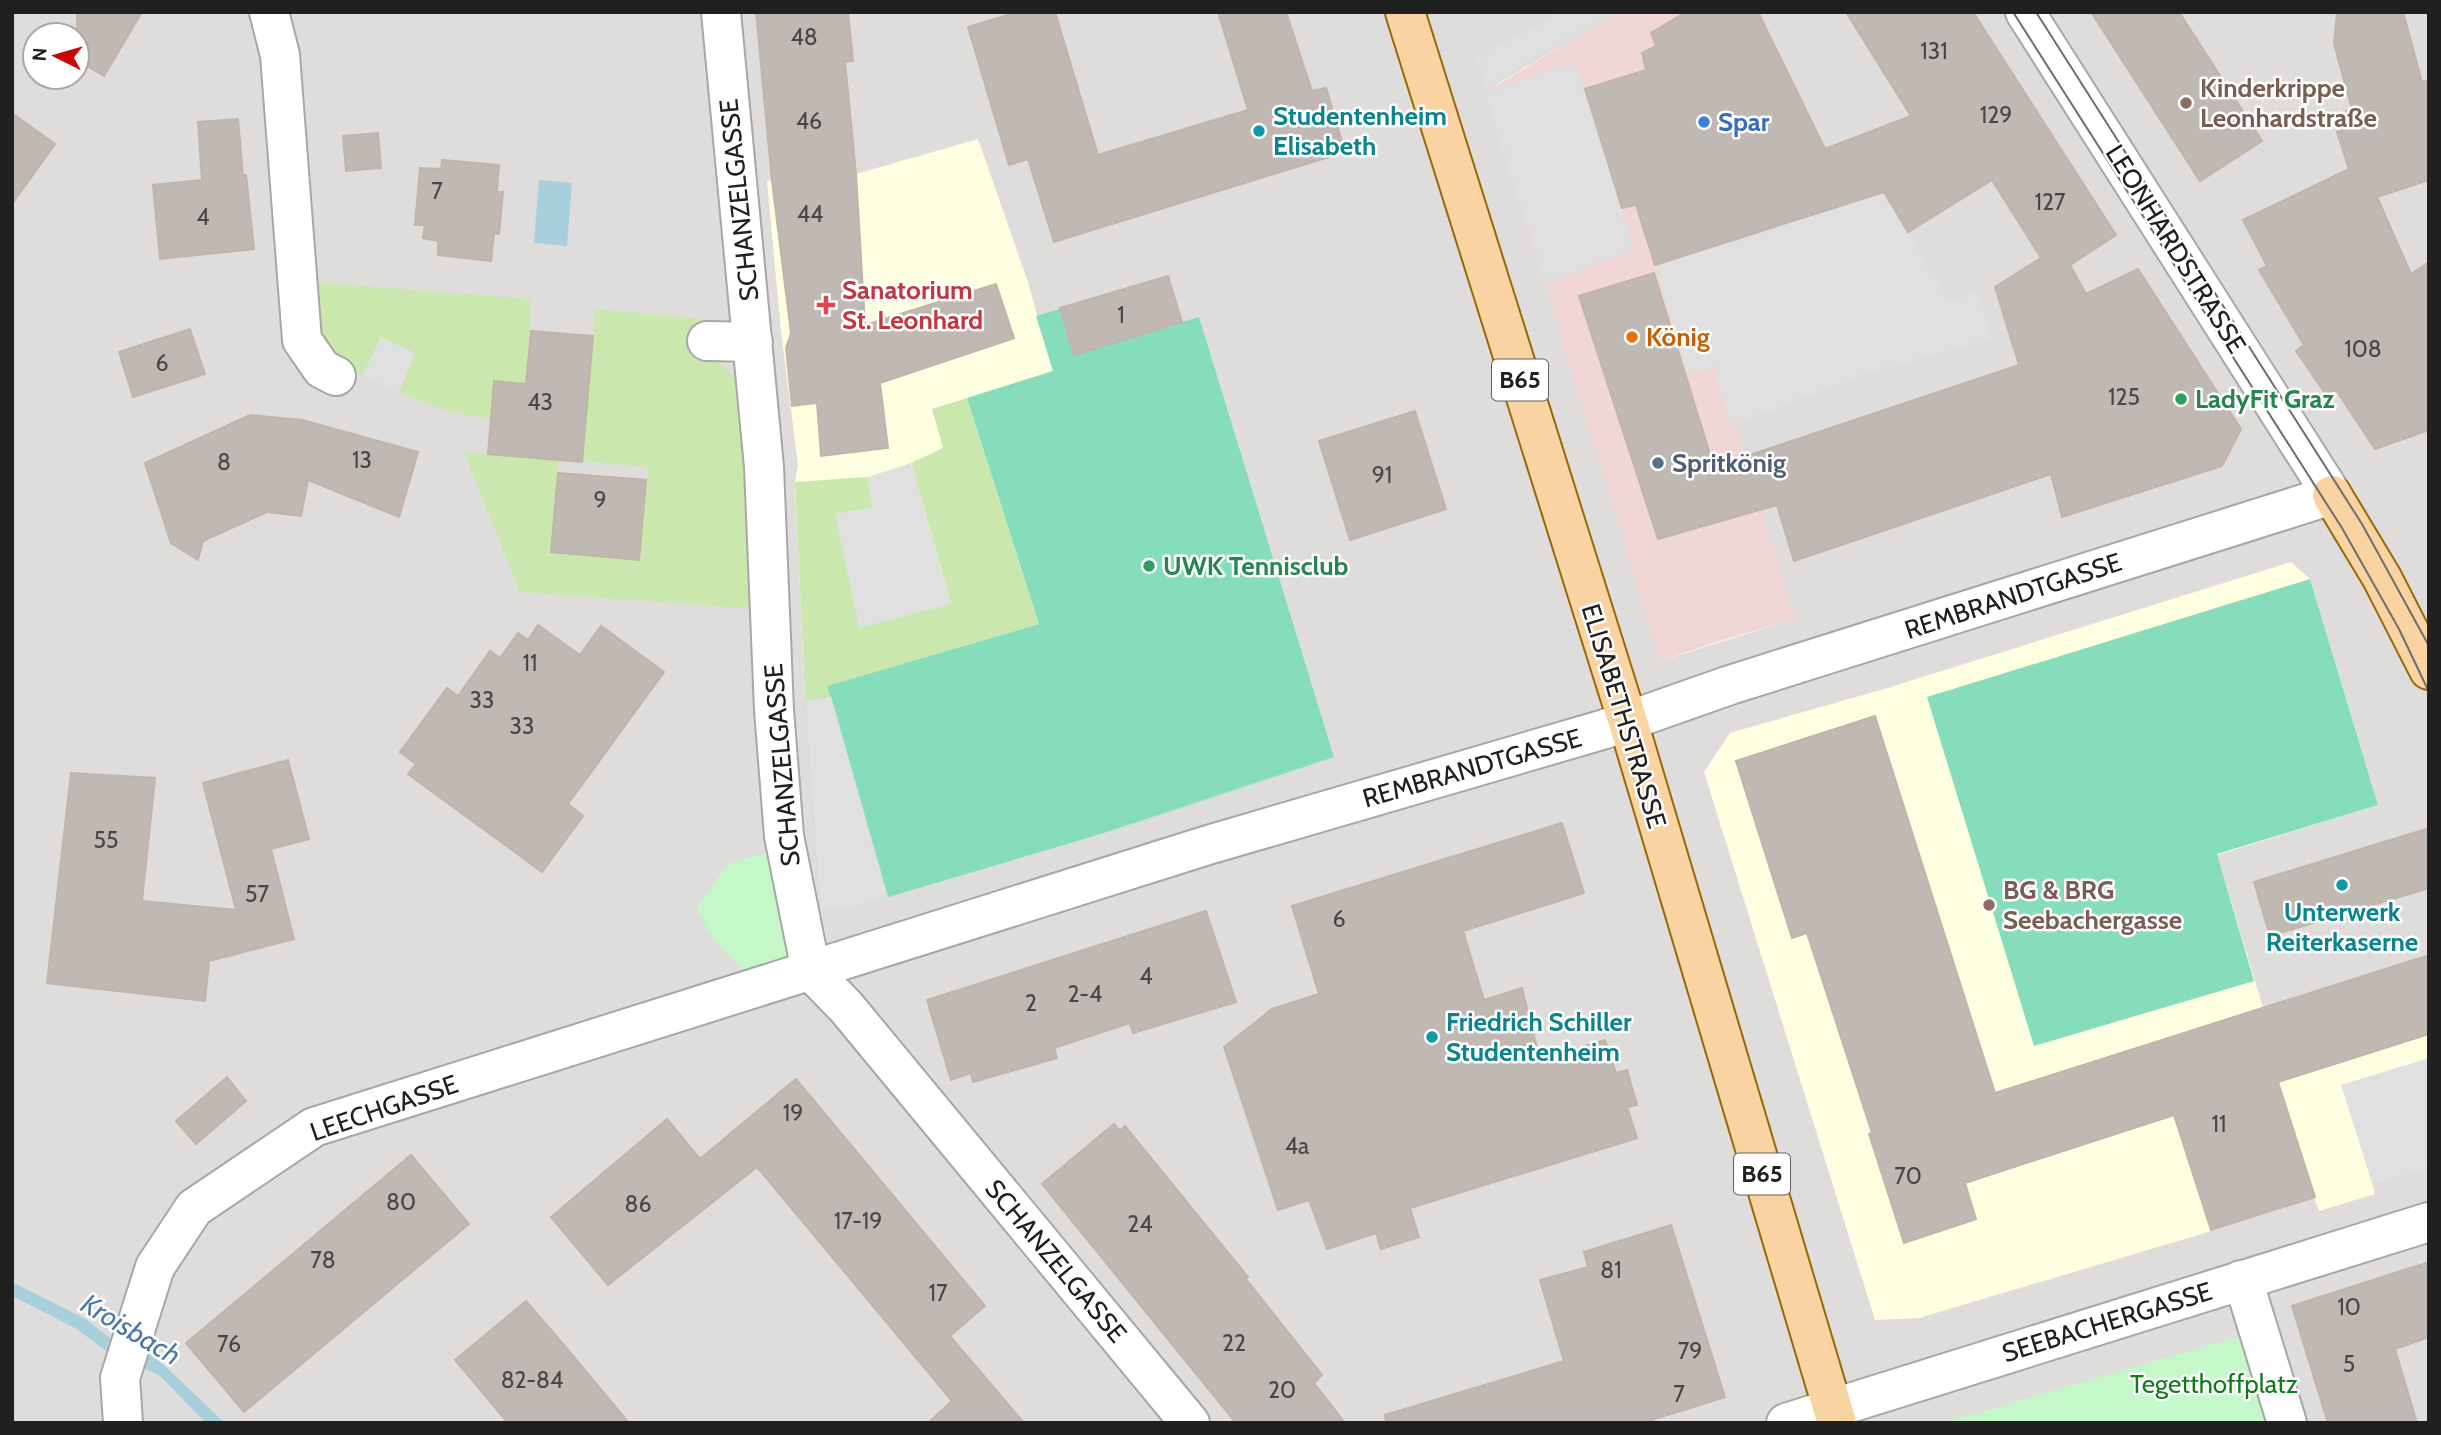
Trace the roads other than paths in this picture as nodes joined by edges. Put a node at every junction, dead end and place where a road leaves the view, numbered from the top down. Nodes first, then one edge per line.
1 (269, 12) edge
2 (721, 12) edge
3 (1405, 12) edge
4 (2025, 12) edge
5 (707, 341) dead end
6 (753, 342) junction
7 (336, 376) dead end
8 (2332, 495) junction
9 (2429, 670) edge
10 (1628, 722) junction
11 (811, 971) junction
12 (2429, 1222) edge
13 (2241, 1280) junction
14 (115, 1409) edge
15 (1835, 1416) edge
16 (1190, 1423) edge
17 (1786, 1423) edge
18 (2287, 1423) edge

1 - 7 street
2 - 6 street, SCHANZELGASSE
3 - 10 main road, ELISABETHSTRASSE / B65
4 - 8 street, LEONHARDSTRASSE
5 - 6 street
6 - 11 street, SCHANZELGASSE
8 - 9 main road, LEONHARDSTRASSE
8 - 10 street, REMBRANDTGASSE
10 - 11 street, REMBRANDTGASSE
10 - 15 main road, ELISABETHSTRASSE / B65
11 - 14 street, LEECHGASSE
11 - 16 street, SCHANZELGASSE
12 - 13 street, SEEBACHERGASSE
13 - 15 street, SEEBACHERGASSE
13 - 18 street
15 - 17 street, SEEBACHERGASSE

